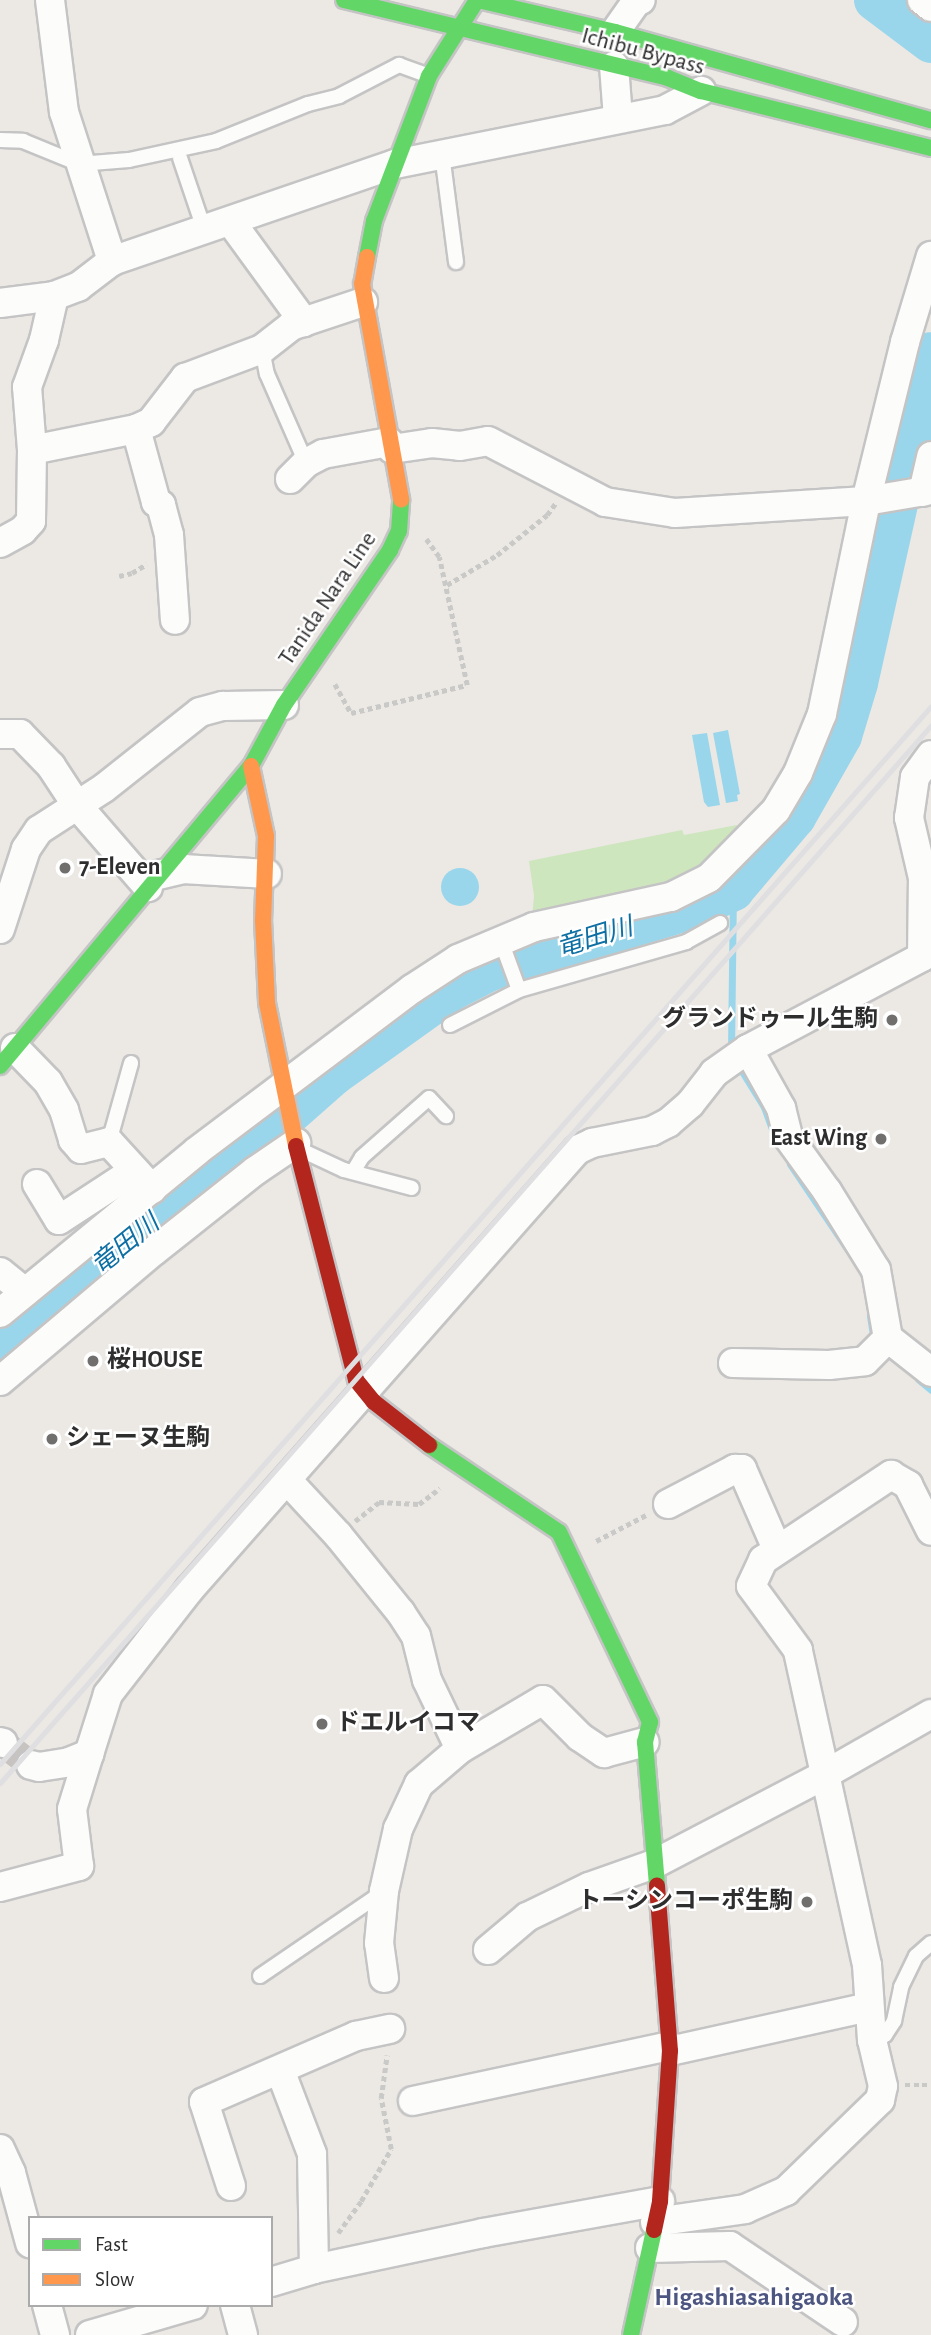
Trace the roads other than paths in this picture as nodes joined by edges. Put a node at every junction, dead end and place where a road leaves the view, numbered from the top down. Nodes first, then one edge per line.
1 (50, 0) edge
2 (344, 0) edge
3 (478, 0) edge
4 (641, 0) edge
5 (922, 0) edge
6 (931, 7) edge
7 (459, 29) junction
8 (615, 32) junction
9 (614, 66) junction
10 (429, 76) junction
11 (701, 91) junction
12 (618, 118) junction
13 (931, 120) edge
14 (0, 140) edge
15 (931, 148) edge
16 (442, 154) junction
17 (180, 158) dead end
18 (79, 164) junction
19 (395, 164) junction
20 (217, 225) junction
21 (931, 256) edge
22 (112, 261) junction
23 (456, 262) dead end
24 (54, 296) junction
25 (363, 302) junction
26 (0, 303) edge
27 (304, 322) junction
28 (262, 349) junction
29 (136, 429) junction
30 (391, 445) junction
31 (32, 450) junction
32 (931, 456) edge
33 (298, 471) joint
34 (927, 491) edge
35 (866, 501) junction
36 (0, 543) edge
37 (175, 620) dead end
38 (284, 705) junction
39 (0, 734) edge
40 (931, 754) edge
41 (251, 766) junction
42 (76, 804) junction
43 (267, 874) junction
44 (153, 881) junction
45 (720, 923) dead end
46 (0, 929) edge
47 (500, 941) junction
48 (926, 962) edge
49 (519, 990) junction
50 (450, 1026) dead end
51 (748, 1049) junction
52 (6, 1054) edge
53 (131, 1063) dead end
54 (283, 1090) junction
55 (446, 1116) dead end
56 (295, 1140) junction
57 (109, 1142) junction
58 (352, 1172) junction
59 (143, 1180) junction
60 (37, 1184) dead end
61 (412, 1188) dead end
62 (0, 1272) edge
63 (25, 1292) junction
64 (0, 1313) edge
65 (888, 1338) junction
66 (733, 1363) dead end
67 (931, 1372) edge
68 (0, 1381) edge
69 (365, 1391) junction
70 (288, 1479) junction
71 (668, 1504) road end
72 (931, 1531) edge
73 (777, 1549) junction
74 (931, 1714) edge
75 (645, 1742) junction
76 (460, 1749) junction
77 (89, 1754) junction
78 (31, 1765) tunnel mouth
79 (824, 1775) junction
80 (654, 1864) junction
81 (0, 1887) edge
82 (384, 1891) junction
83 (931, 1943) edge
84 (488, 1950) dead end
85 (260, 1976) dead end
86 (384, 1978) dead end
87 (869, 2007) junction
88 (390, 2029) road end
89 (872, 2040) junction
90 (669, 2048) junction
91 (280, 2070) junction
92 (412, 2101) dead end
93 (0, 2149) edge
94 (231, 2186) dead end
95 (0, 2200) edge
96 (655, 2223) junction
97 (26, 2230) edge
98 (314, 2269) junction
99 (273, 2281) edge
100 (48, 2307) edge
101 (186, 2307) edge
102 (236, 2307) edge
103 (843, 2322) dead end
104 (55, 2335) edge
105 (90, 2335) edge
106 (243, 2335) edge
107 (631, 2335) edge

1 - 18 street
2 - 7 main road, Ichibu Bypass
3 - 7 main road, Tanida Nara Line
3 - 8 main road, Ichibu Bypass
4 - 8 street
5 - 6 street
7 - 9 main road, Ichibu Bypass
7 - 10 main road, Tanida Nara Line
8 - 13 main road, Ichibu Bypass
9 - 11 main road, Ichibu Bypass
9 - 12 street
10 - 18 lane
10 - 19 main road, Tanida Nara Line
11 - 12 street
11 - 15 main road, Ichibu Bypass
12 - 16 street
14 - 18 lane
16 - 19 street
16 - 23 lane
17 - 20 lane
18 - 22 street
19 - 20 street
19 - 25 main road, Tanida Nara Line
20 - 22 street
20 - 27 street
21 - 35 street
22 - 24 street
24 - 26 street
24 - 31 street
25 - 27 street
25 - 30 main road, Tanida Nara Line
27 - 28 street
28 - 29 street
28 - 33 lane
29 - 31 street
29 - 37 street
30 - 33 street
30 - 35 street
30 - 38 main road, Tanida Nara Line
31 - 36 street
32 - 34 street
34 - 35 street
35 - 47 street
38 - 41 main road, Tanida Nara Line
38 - 42 street
39 - 42 street
40 - 48 street
41 - 43 main road
41 - 44 main road, Tanida Nara Line
42 - 44 street
42 - 46 street
43 - 44 street
43 - 54 main road
44 - 52 main road, Tanida Nara Line
45 - 49 lane
47 - 49 lane
47 - 54 street
48 - 51 street
49 - 50 lane
51 - 65 street
51 - 69 street
52 - 57 street
53 - 57 lane
54 - 56 main road
54 - 59 street
55 - 58 lane
56 - 58 lane
56 - 68 street
56 - 69 main road
57 - 59 street
58 - 61 lane
59 - 60 street
59 - 63 street
62 - 63 street
63 - 64 street
65 - 66 street
65 - 67 street
69 - 70 street
69 - 75 main road
70 - 76 street
70 - 77 street
71 - 73 street
72 - 73 street
73 - 79 street
74 - 79 street
75 - 76 street
75 - 80 main road
76 - 82 street
77 - 78 street
77 - 81 street
79 - 80 street
79 - 87 street
80 - 84 street
80 - 90 main road
82 - 85 lane
82 - 86 street
83 - 89 lane
87 - 89 street
87 - 90 street
88 - 91 street
89 - 96 street
90 - 92 street
90 - 96 main road
91 - 94 street
91 - 98 street
93 - 97 street
95 - 97 lane
96 - 98 street
96 - 103 street
96 - 107 main road
98 - 99 street
100 - 104 street
101 - 105 street
102 - 106 street

